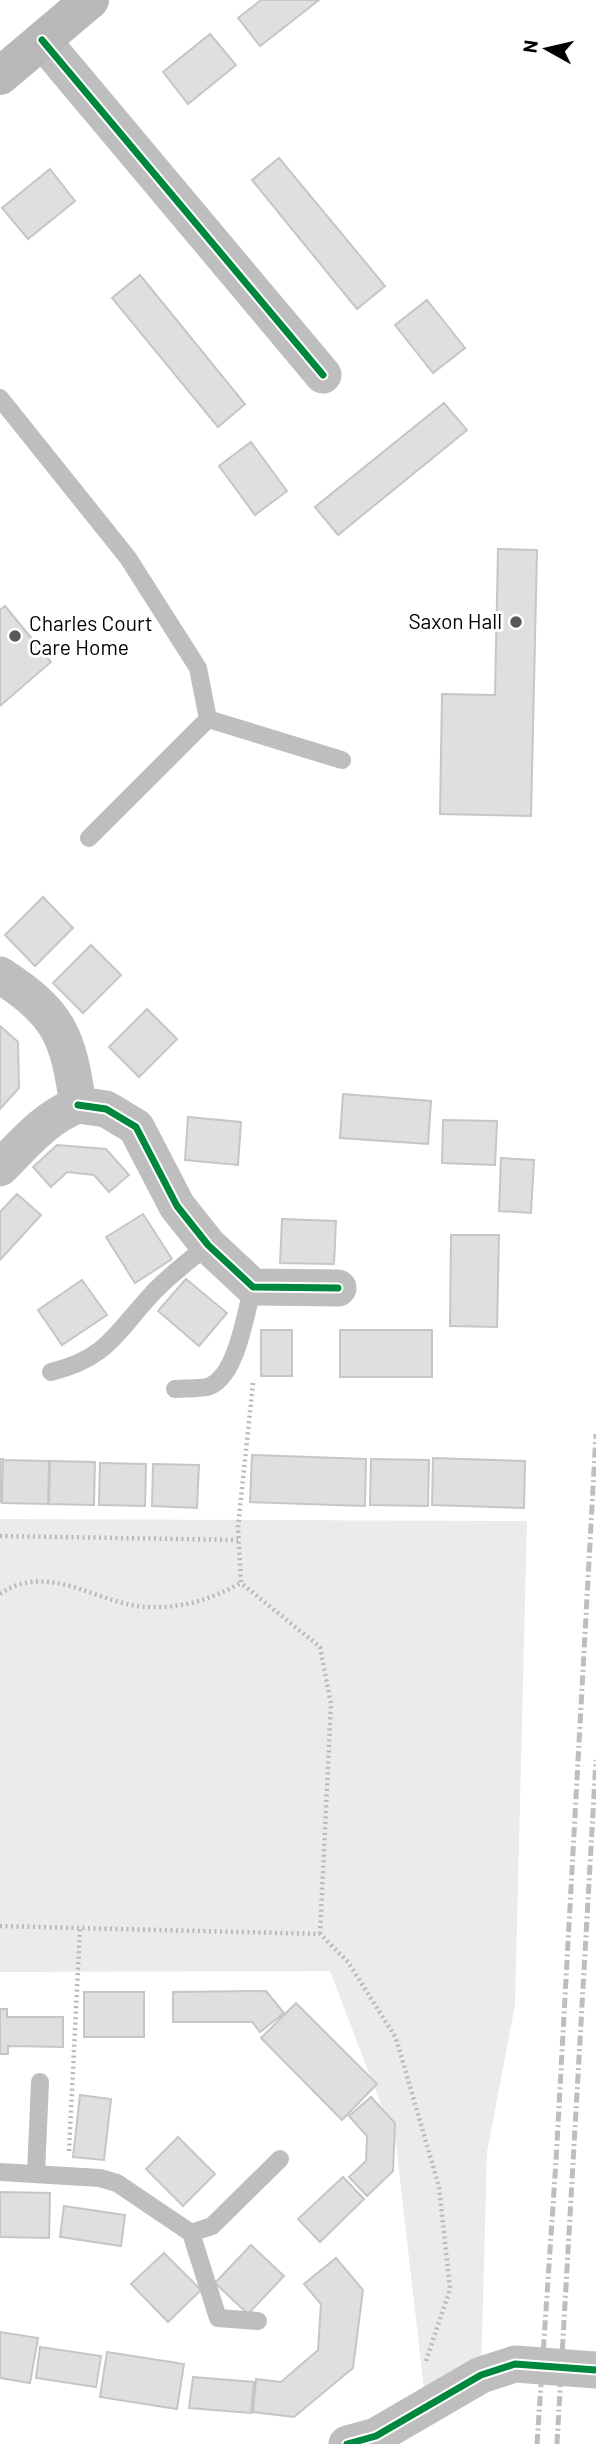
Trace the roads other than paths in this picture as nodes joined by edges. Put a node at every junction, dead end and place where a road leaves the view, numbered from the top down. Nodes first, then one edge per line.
1 (90, 0) edge
2 (42, 40) junction
3 (0, 76) edge
4 (323, 374) dead end
5 (0, 398) edge
6 (208, 719) junction
7 (342, 760) dead end
8 (89, 838) dead end
9 (0, 975) edge
10 (78, 1105) junction
11 (0, 1168) edge
12 (208, 1245) junction
13 (253, 1287) junction
14 (338, 1288) dead end
15 (51, 1372) dead end
16 (175, 1389) dead end
17 (40, 2082) dead end
18 (280, 2159) dead end
19 (0, 2172) edge
20 (36, 2174) junction
21 (191, 2233) junction
22 (257, 2321) dead end
23 (596, 2370) edge
24 (347, 2444) edge

1 - 2 street
2 - 3 street
2 - 4 street
5 - 6 lane
6 - 7 lane
6 - 8 lane
9 - 10 street
10 - 11 street
10 - 12 street
12 - 13 street
12 - 15 lane
13 - 14 street
13 - 16 lane
17 - 20 lane
18 - 21 lane
19 - 20 lane
20 - 21 lane
21 - 22 lane
23 - 24 street

